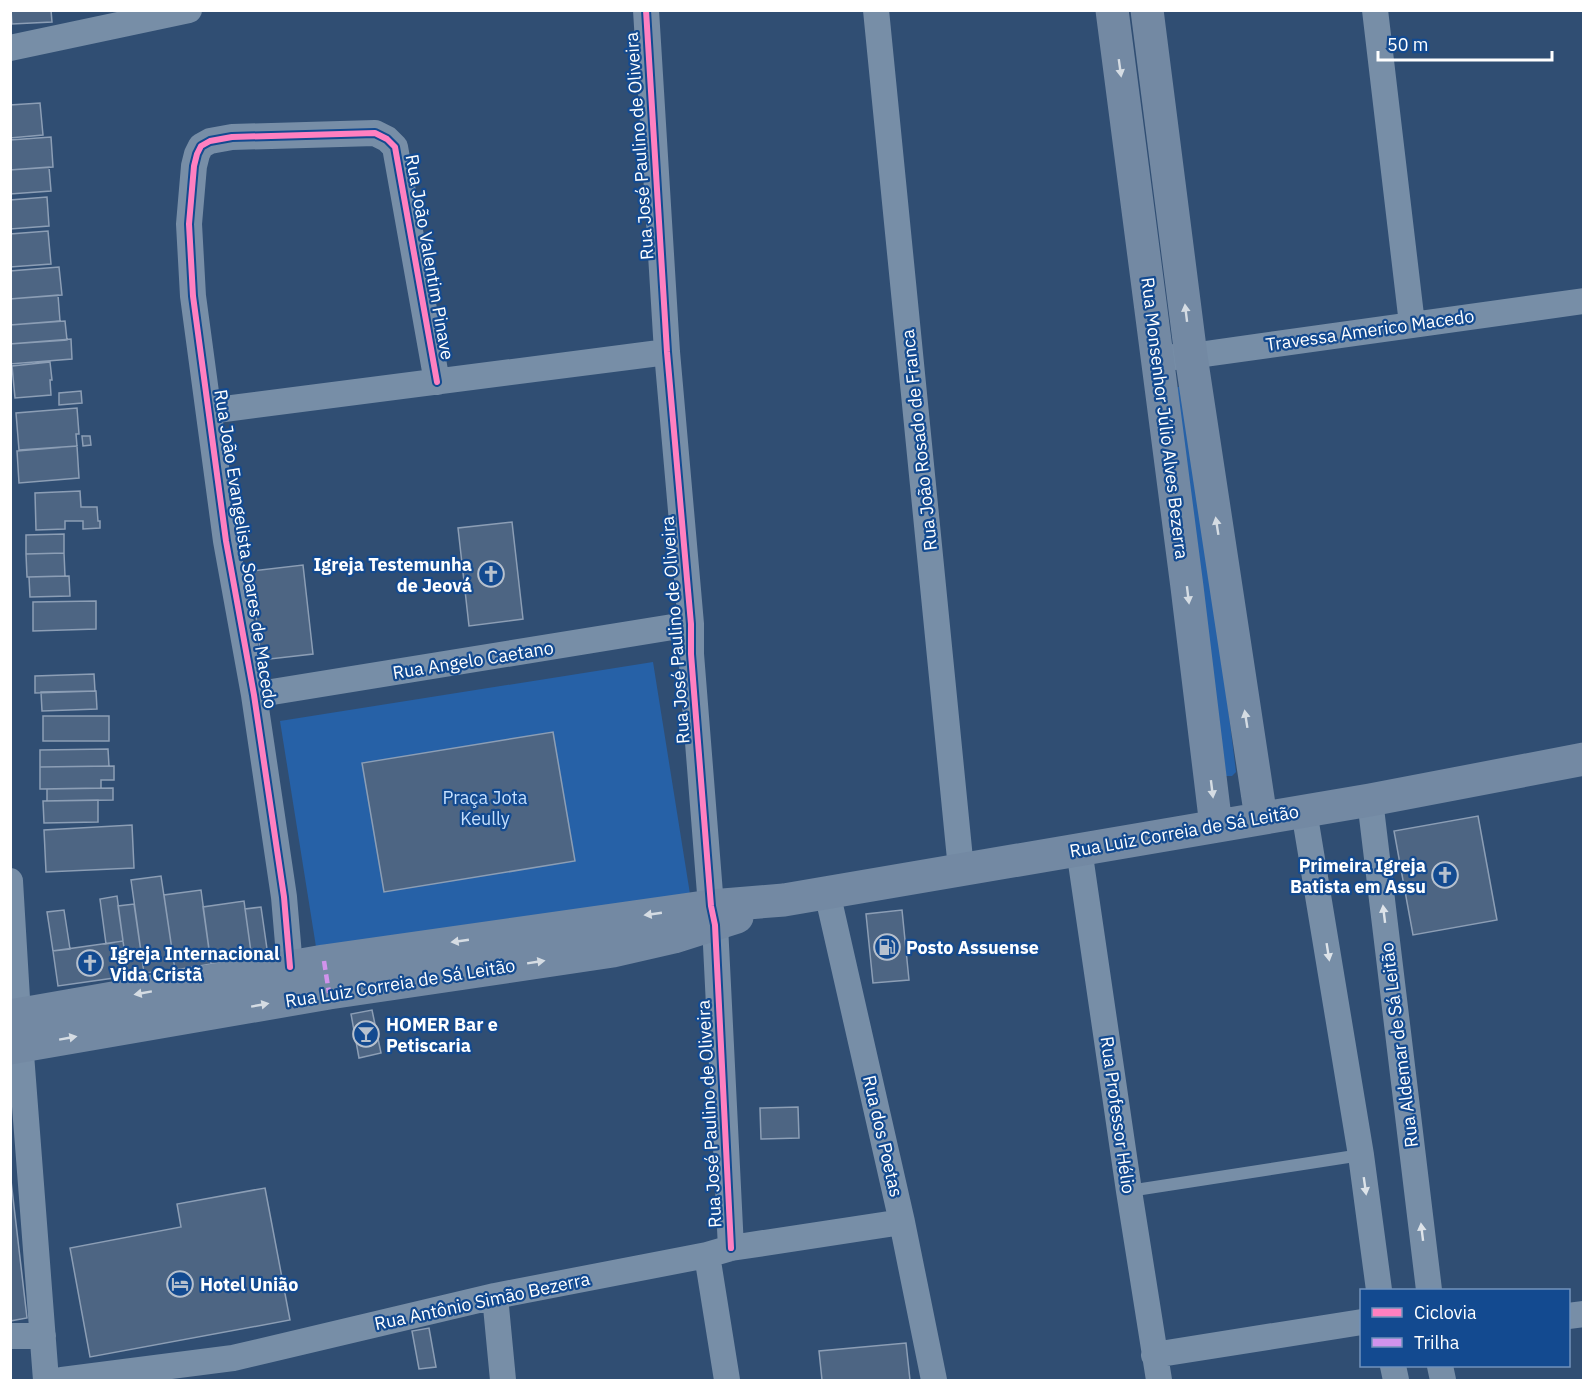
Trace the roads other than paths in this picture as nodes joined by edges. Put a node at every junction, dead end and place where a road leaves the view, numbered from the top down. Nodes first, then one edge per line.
1 (189, 10) edge
2 (646, 10) edge
3 (876, 10) edge
4 (1112, 10) edge
5 (1147, 10) edge
6 (1375, 10) edge
7 (10, 48) edge
8 (210, 141) joint
9 (1584, 301) edge
10 (1412, 324) junction
11 (667, 352) junction
12 (1191, 356) junction
13 (1156, 358) junction
14 (437, 382) junction
15 (209, 411) junction
16 (692, 624) junction
17 (254, 695) junction
18 (1584, 759) edge
19 (1370, 800) junction
20 (1304, 811) junction
21 (1261, 818) junction
22 (1216, 826) junction
23 (1079, 849) junction
24 (961, 869) junction
25 (10, 881) edge
26 (827, 892) junction
27 (713, 915) junction
28 (290, 967) junction
29 (15, 1031) edge
30 (17, 1093) edge
31 (1361, 1155) junction
32 (1129, 1191) junction
33 (902, 1222) junction
34 (719, 1251) junction
35 (1379, 1289) edge
36 (1429, 1289) edge
37 (495, 1296) junction
38 (1360, 1322) edge
39 (10, 1336) edge
40 (43, 1336) junction
41 (1155, 1355) junction
42 (46, 1380) edge
43 (63, 1380) edge
44 (503, 1380) edge
45 (727, 1380) edge
46 (934, 1380) edge
47 (1159, 1380) edge

1 - 7 street
2 - 11 street, Rua José Paulino de Oliveira
3 - 24 street, Rua João Rosado de Franca
4 -> 13 main road, Rua Monsenhor Júlio Alves Bezerra
12 -> 5 main road, Rua Monsenhor Júlio Alves Bezerra
6 - 10 street
8 - 14 street, Rua João Valentim Pinave
8 - 15 street, Rua João Evangelista Soares de Macedo
9 - 10 street, Travessa Americo Macedo
10 - 12 street, Travessa Americo Macedo
11 - 14 street
11 - 16 street, Rua José Paulino de Oliveira
12 - 13 street, Travessa Americo Macedo
21 -> 12 main road, Rua Monsenhor Júlio Alves Bezerra
13 -> 22 main road, Rua Monsenhor Júlio Alves Bezerra
14 - 15 street
15 - 17 street, Rua João Evangelista Soares de Macedo
16 - 17 street, Rua Angelo Caetano
16 - 27 street, Rua José Paulino de Oliveira
17 - 28 street, Rua João Evangelista Soares de Macedo
18 - 19 main road, Rua Luiz Correia de Sá Leitão
19 - 20 main road, Rua Luiz Correia de Sá Leitão
36 -> 19 street, Rua Aldemar de Sá Leitão
20 - 21 main road, Rua Luiz Correia de Sá Leitão
20 -> 31 street
21 - 22 main road, Rua Luiz Correia de Sá Leitão
22 - 23 main road, Rua Luiz Correia de Sá Leitão
23 - 24 main road, Rua Luiz Correia de Sá Leitão
23 - 32 street, Rua Professor Hélio
24 - 26 main road, Rua Luiz Correia de Sá Leitão
25 - 29 street
26 - 27 main road, Rua Luiz Correia de Sá Leitão
26 - 33 street, Rua dos Poetas
27 -> 28 main road, Rua Luiz Correia de Sá Leitão
29 -> 27 main road, Rua Luiz Correia de Sá Leitão
27 - 34 street, Rua José Paulino de Oliveira
28 -> 29 main road, Rua Luiz Correia de Sá Leitão
29 - 30 street
30 - 40 street
31 - 32 lane
31 -> 35 street
32 - 41 street, Rua Professor Hélio
33 - 34 street, Rua Antônio Simão Bezerra
33 - 46 street, Rua dos Poetas
34 - 37 street, Rua Antônio Simão Bezerra
34 - 45 street, Rua José Paulino de Oliveira
37 - 43 street, Rua Antônio Simão Bezerra
37 - 44 street
38 - 41 street
39 - 40 street
40 - 42 street
41 - 47 street, Rua Professor Hélio

